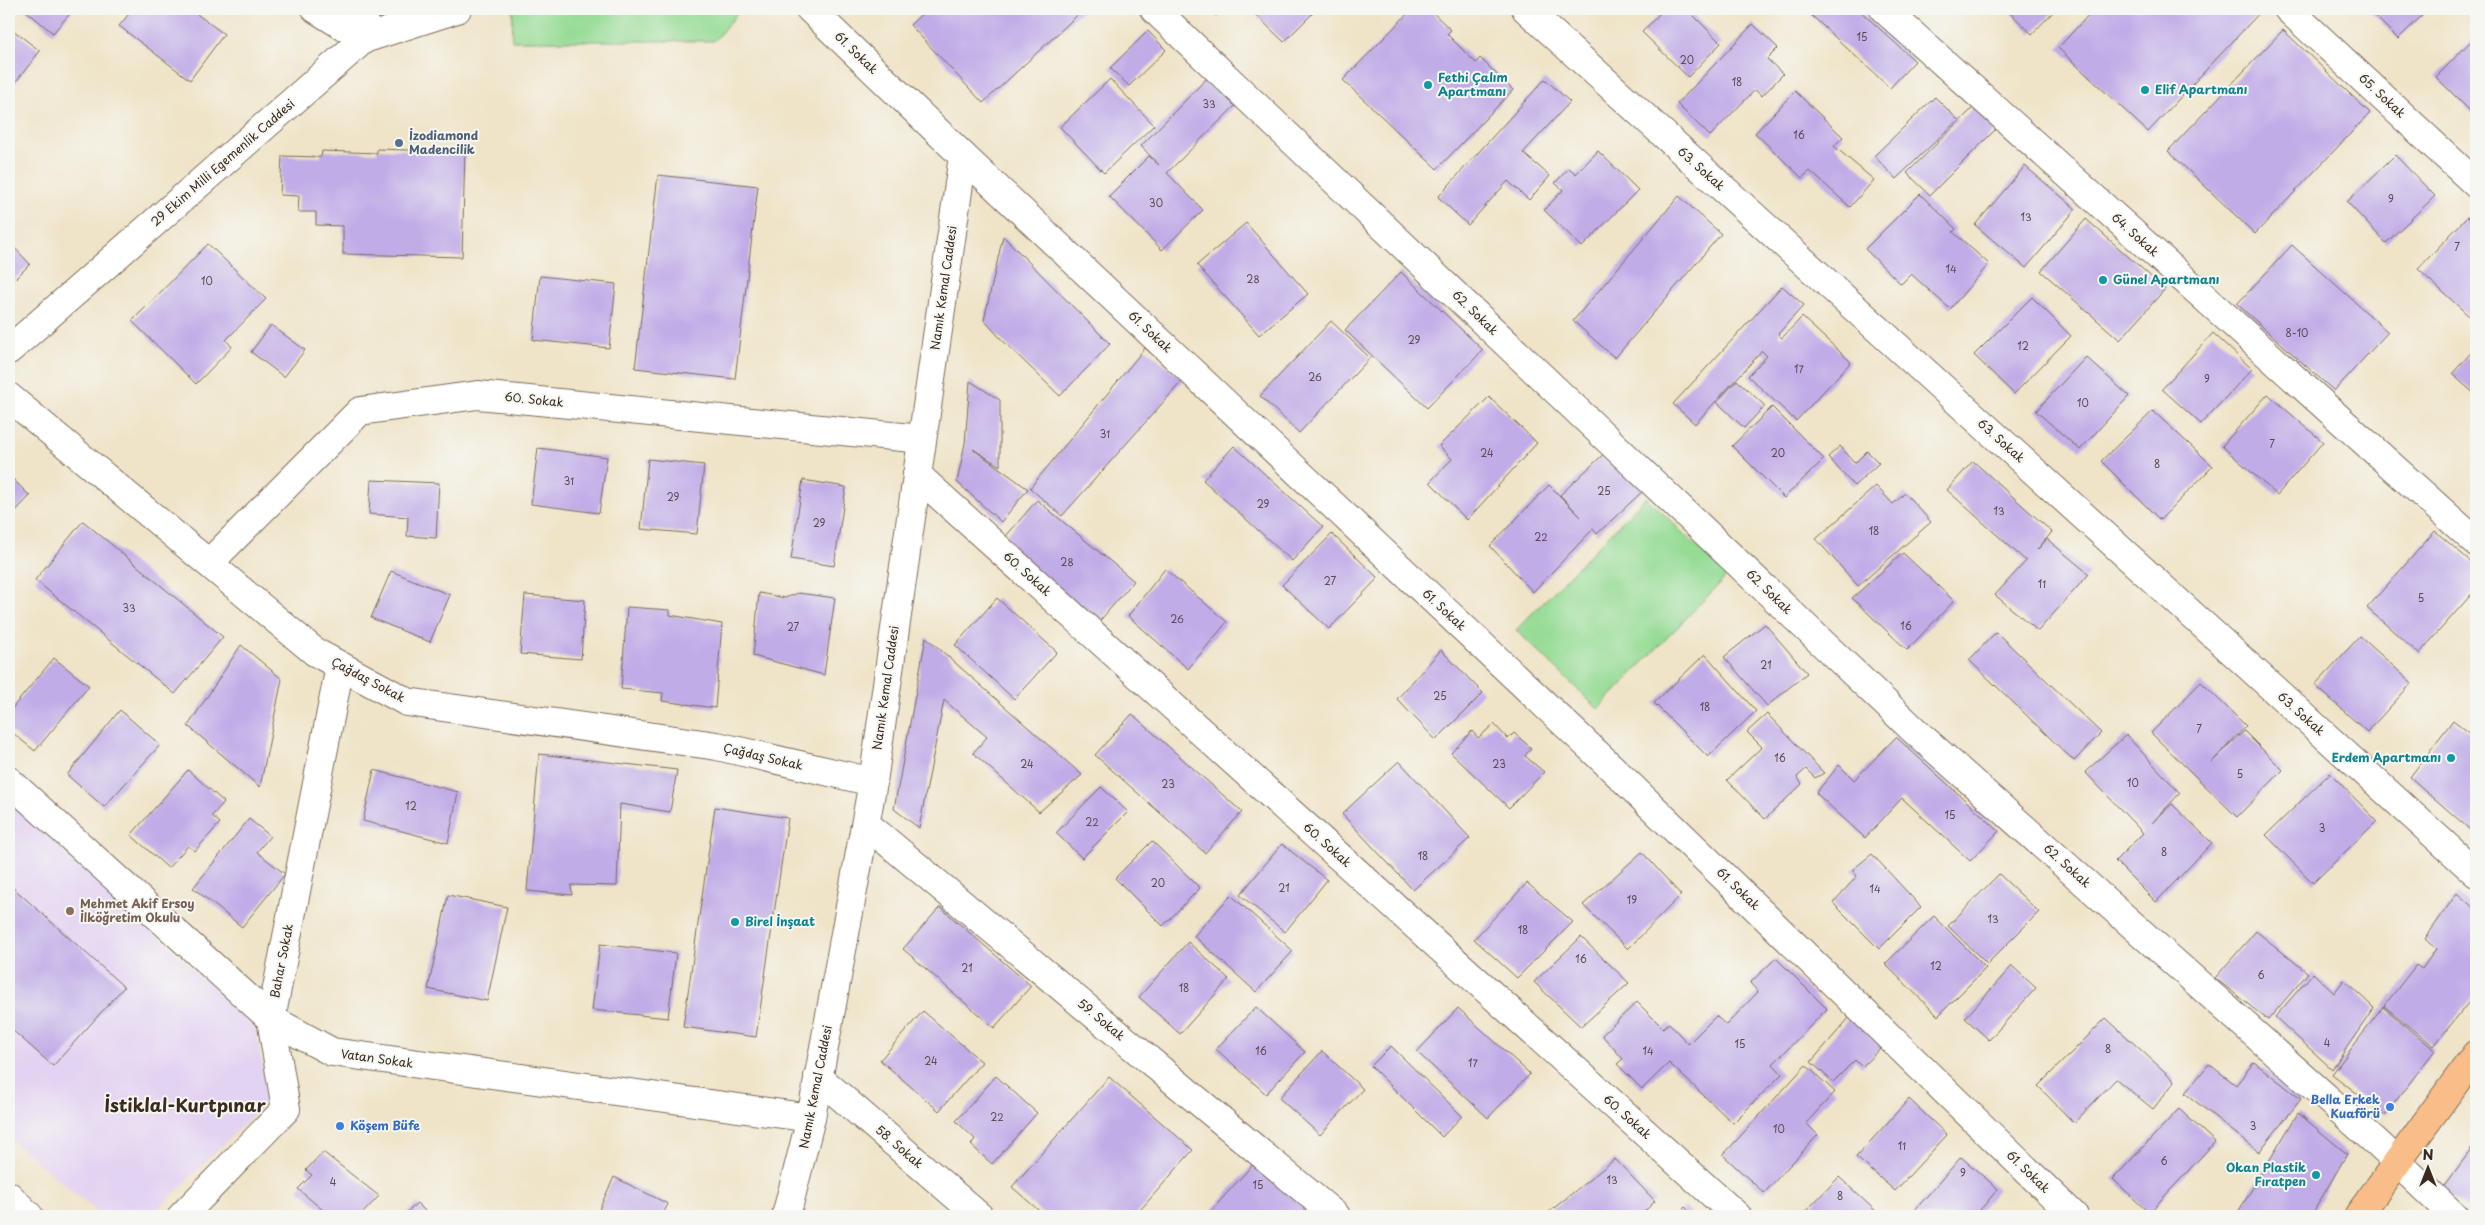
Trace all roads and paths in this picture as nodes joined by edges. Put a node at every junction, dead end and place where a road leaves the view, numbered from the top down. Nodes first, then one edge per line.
1 (316, 9) edge
2 (364, 9) edge
3 (457, 9) edge
4 (810, 9) edge
5 (1154, 9) edge
6 (1526, 9) edge
7 (1884, 9) edge
8 (2288, 9) edge
9 (364, 40) junction
10 (963, 156) junction
11 (2476, 184) edge
12 (9, 350) edge
13 (9, 397) edge
14 (922, 439) junction
15 (917, 475) junction
16 (2476, 542) edge
17 (209, 563) junction
18 (340, 666) junction
19 (9, 781) edge
20 (873, 782) junction
21 (866, 824) junction
22 (2476, 873) edge
23 (271, 1019) junction
24 (2476, 1054) edge
25 (818, 1078) junction
26 (811, 1118) junction
27 (2397, 1160) junction
28 (9, 1196) edge
29 (29, 1216) edge
30 (182, 1216) edge
31 (786, 1216) edge
32 (979, 1216) edge
33 (1336, 1216) edge
34 (1737, 1216) edge
35 (2074, 1216) edge
36 (2358, 1216) edge
37 (2454, 1216) edge

1 - 9 street
2 - 9 street
3 - 9 street, 29 Ekim Milli Egemenlik Caddesi
4 - 10 street, 61. Sokak
5 - 27 street, 62. Sokak
6 - 22 street, 63. Sokak
7 - 16 street, 64. Sokak
8 - 11 street, 65. Sokak
9 - 12 street, 29 Ekim Milli Egemenlik Caddesi
10 - 14 street, Namık Kemal Caddesi
10 - 35 street, 61. Sokak
13 - 17 street, Çağdaş Sokak
14 - 15 street, Namık Kemal Caddesi
14 - 17 street, 60. Sokak
15 - 20 street, Namık Kemal Caddesi
15 - 34 street, 60. Sokak
17 - 18 street, Çağdaş Sokak
18 - 20 street, Çağdaş Sokak
18 - 23 street, Bahar Sokak
19 - 23 street, Vatan Sokak
20 - 21 street, Namık Kemal Caddesi
21 - 25 street, Namık Kemal Caddesi
21 - 33 street, 59. Sokak
23 - 26 street, Vatan Sokak
23 - 30 street, Bahar Sokak
24 - 27 main road
25 - 26 street, Namık Kemal Caddesi
25 - 32 street, 58. Sokak
26 - 31 street, Namık Kemal Caddesi
27 - 36 main road
27 - 37 street, 62. Sokak
28 - 29 street

